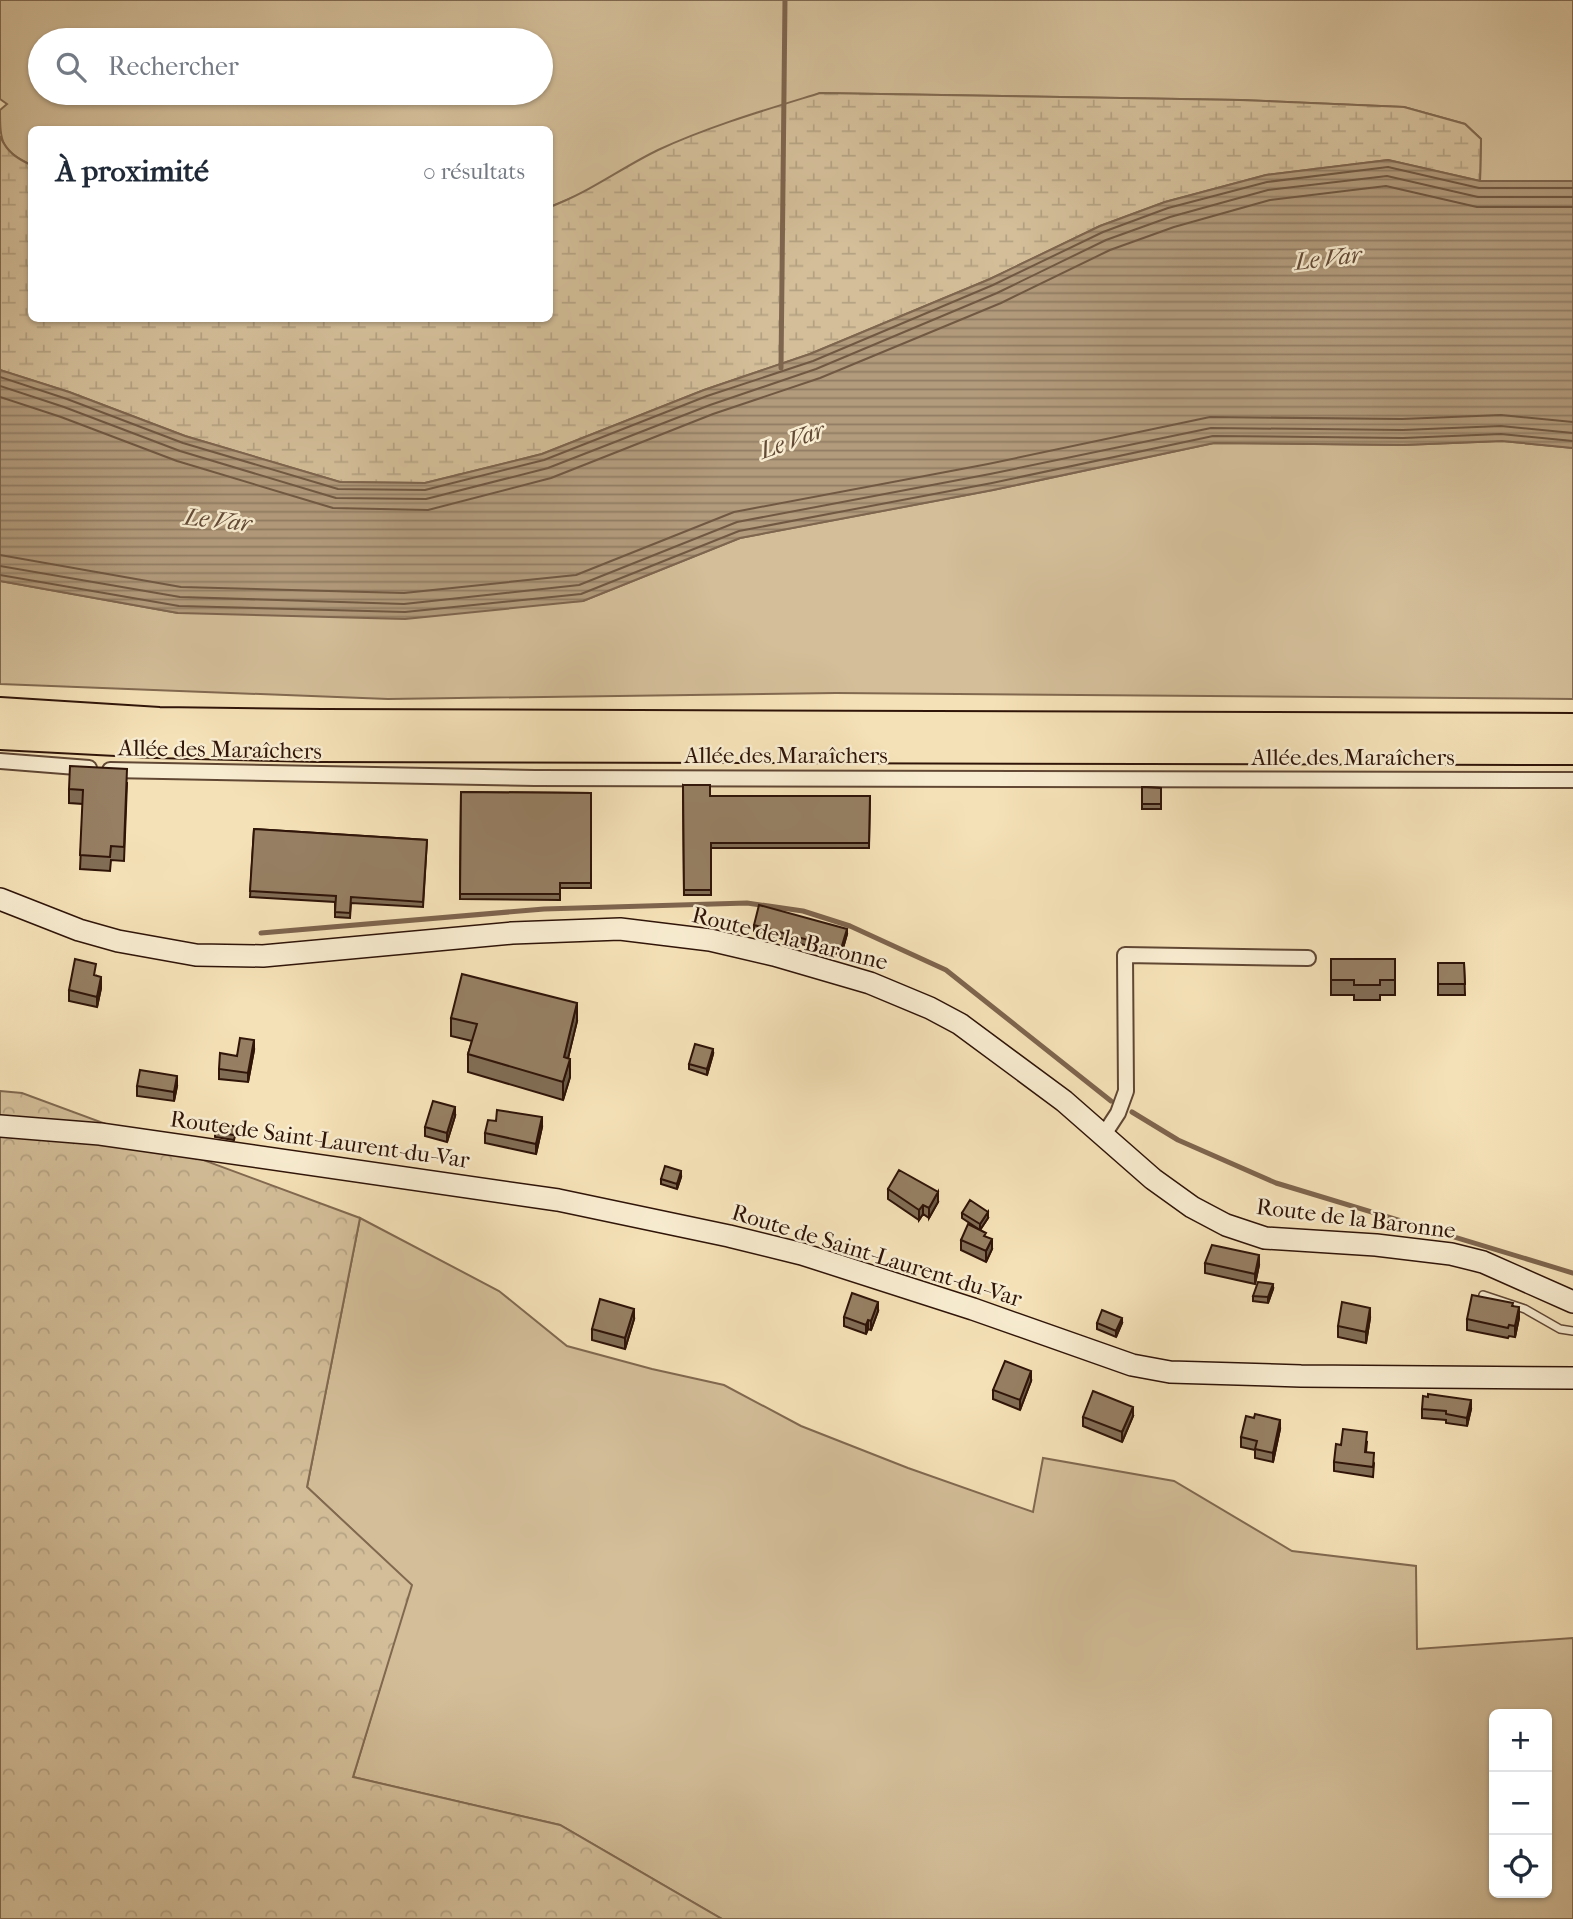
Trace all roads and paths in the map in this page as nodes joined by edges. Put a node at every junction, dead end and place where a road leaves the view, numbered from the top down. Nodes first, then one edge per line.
1 (0, 711) edge
2 (1573, 727) edge
3 (0, 736) edge
4 (1573, 751) edge
5 (0, 761) edge
6 (1573, 780) edge
7 (0, 899) edge
8 (1308, 958) dead end
9 (0, 1126) edge
10 (1103, 1136) junction
11 (1483, 1295) edge
12 (1573, 1302) edge
13 (1573, 1331) edge
14 (1573, 1378) edge

1 - 2 highway
3 - 4 highway
5 - 6 street, Allée des Maraîchers
7 - 10 main road, Route de la Baronne
8 - 10 street
9 - 14 main road, Route de Saint-Laurent-du-Var
10 - 12 main road, Route de la Baronne
11 - 13 lane

